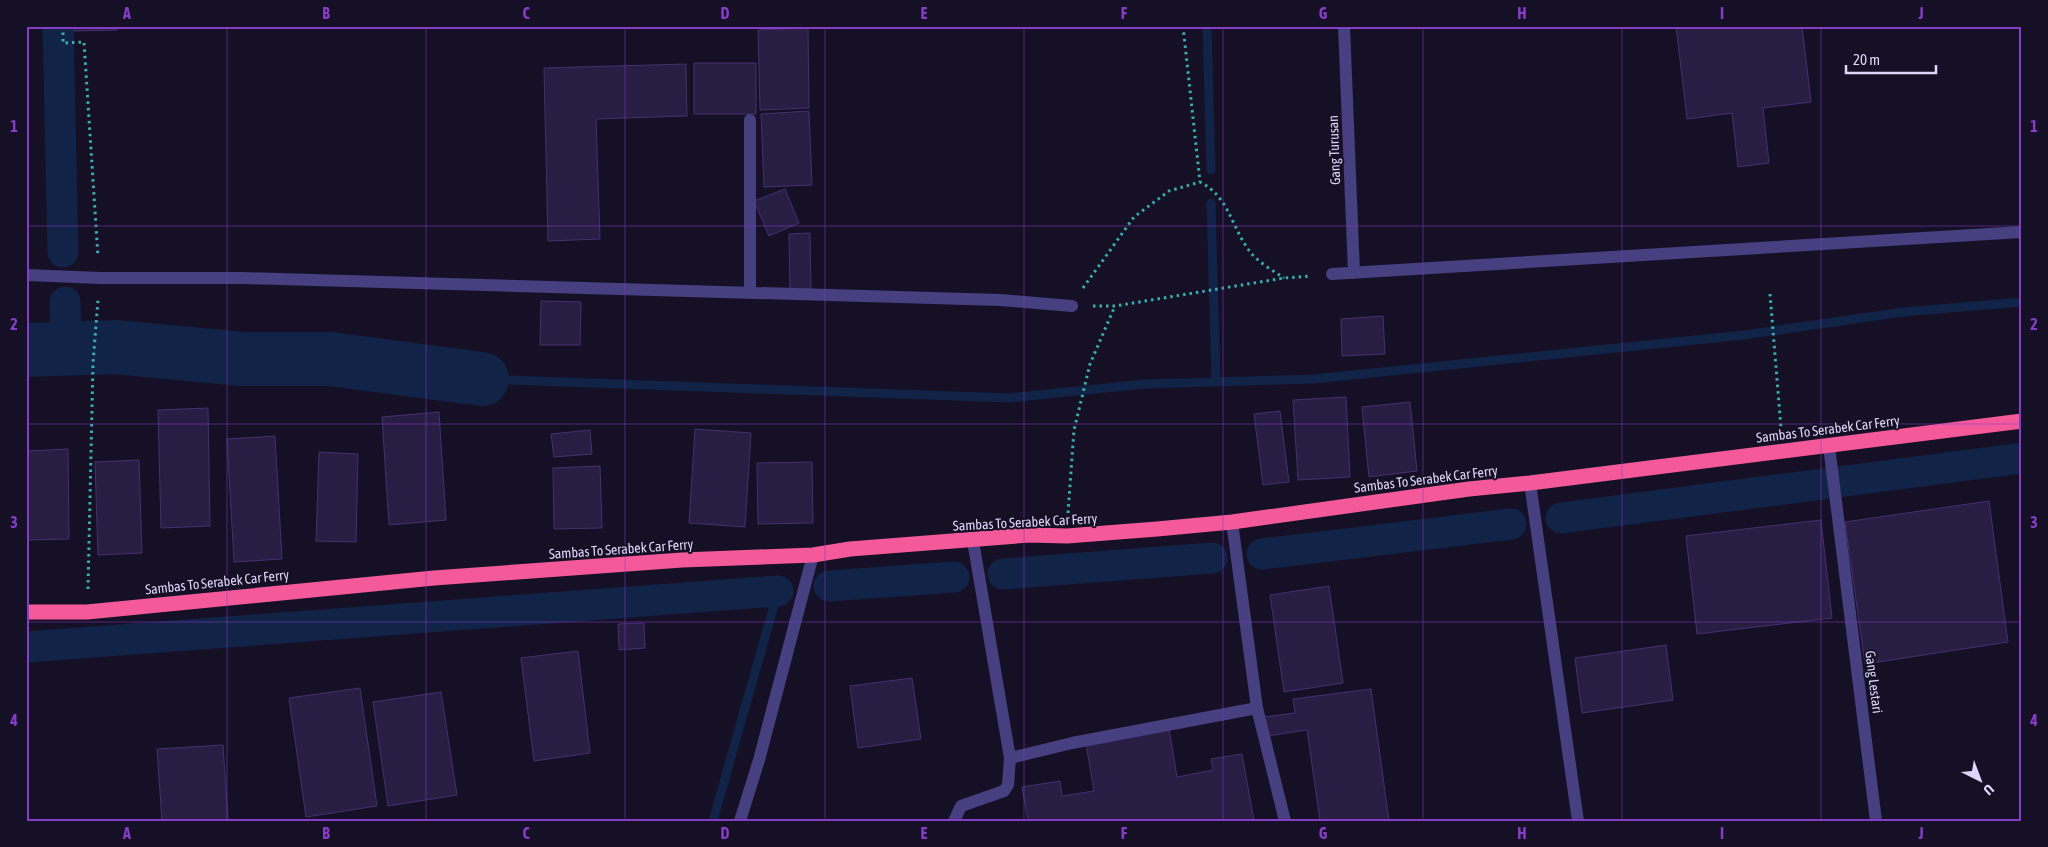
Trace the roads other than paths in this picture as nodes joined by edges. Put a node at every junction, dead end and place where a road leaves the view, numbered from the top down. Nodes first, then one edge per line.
1 (1344, 26) edge
2 (750, 120) dead end
3 (2022, 232) edge
4 (1354, 273) junction
5 (1332, 274) road end
6 (26, 275) edge
7 (750, 293) junction
8 (1072, 306) road end
9 (2022, 421) edge
10 (1829, 447) junction
11 (1530, 484) junction
12 (1232, 522) junction
13 (973, 541) junction
14 (813, 555) junction
15 (26, 612) edge
16 (1258, 708) junction
17 (1010, 758) junction
18 (740, 821) edge
19 (954, 821) edge
20 (1285, 821) edge
21 (1578, 821) edge
22 (1876, 821) edge

1 - 4 street, Gang Turusan
2 - 7 street
3 - 4 street
4 - 5 street
6 - 7 street
7 - 8 street
9 - 10 highway, Sambas To Serabek Car Ferry
10 - 11 highway, Sambas To Serabek Car Ferry
10 - 22 street, Gang Lestari
11 - 12 highway, Sambas To Serabek Car Ferry
11 - 21 street
12 - 13 highway, Sambas To Serabek Car Ferry
12 - 16 street
13 - 14 highway, Sambas To Serabek Car Ferry
13 - 17 street
14 - 15 highway, Sambas To Serabek Car Ferry
14 - 18 street
16 - 17 street
16 - 20 street
17 - 19 street

